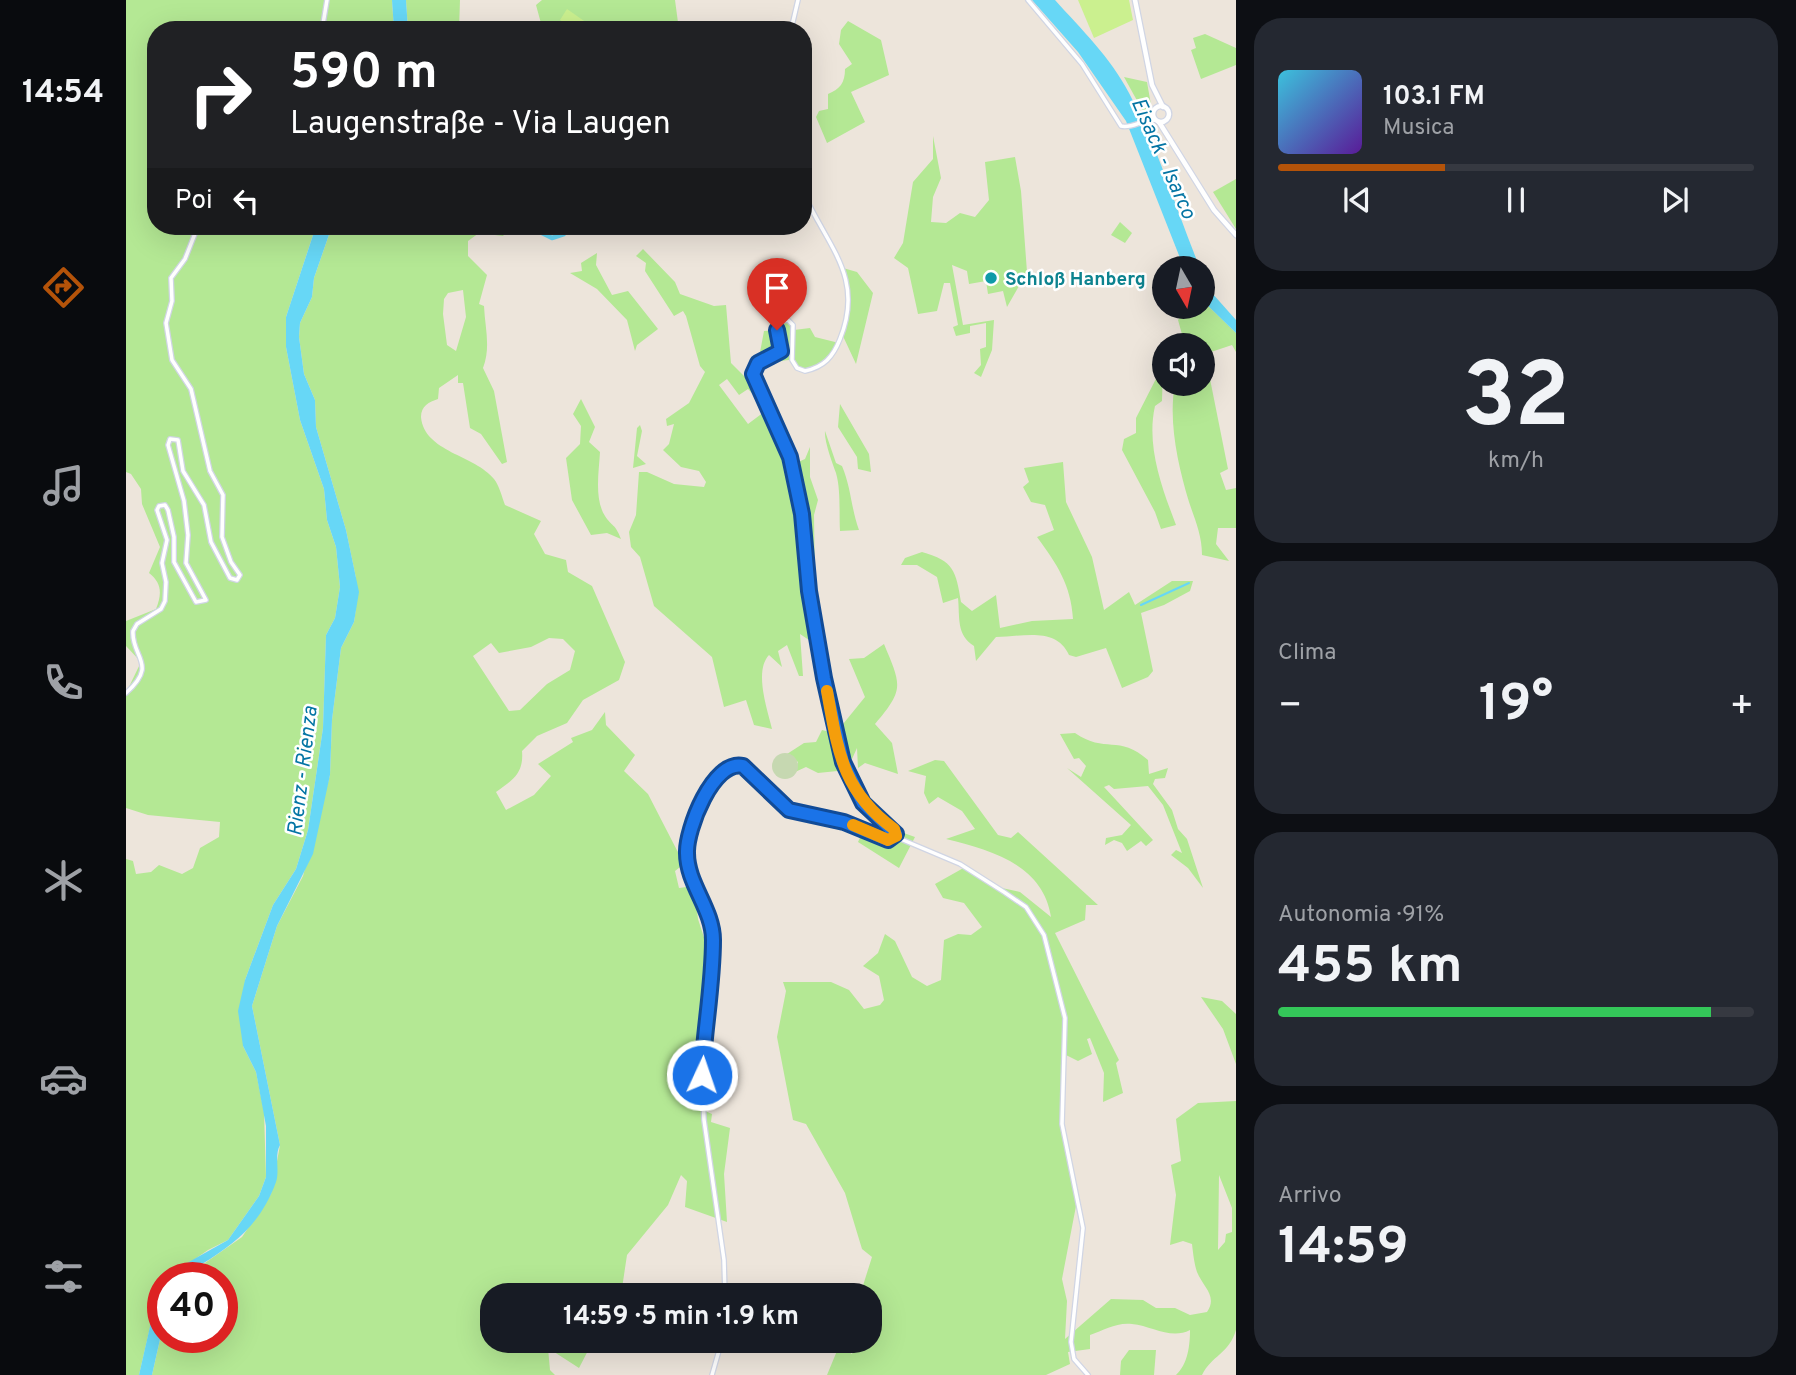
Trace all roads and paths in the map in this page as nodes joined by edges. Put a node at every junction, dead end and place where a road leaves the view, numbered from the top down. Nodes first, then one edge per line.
1 (327, 0) edge
2 (798, 0) edge
3 (1028, 0) edge
4 (1135, 0) edge
5 (324, 21) edge
6 (793, 21) edge
7 (1152, 85) junction
8 (1163, 107) junction
9 (1153, 111) junction
10 (1167, 119) junction
11 (1145, 120) junction
12 (1157, 121) junction
13 (1174, 141) junction
14 (812, 209) edge
15 (194, 235) edge
16 (1236, 235) edge
17 (126, 693) edge
18 (896, 836) junction
19 (725, 1283) edge
20 (718, 1353) edge
21 (712, 1375) edge
22 (1087, 1375) edge

1 - 5 street
2 - 6 street
3 - 11 street
4 - 7 main road
7 - 8 main road
7 - 9 main road
8 - 9 main road
8 - 10 main road
9 - 11 street
9 - 12 main road
10 - 12 main road
10 - 13 main road
11 - 12 street
12 - 13 main road
13 - 16 main road
14 - 18 street
15 - 17 street
18 - 19 street
18 - 22 street
20 - 21 street

